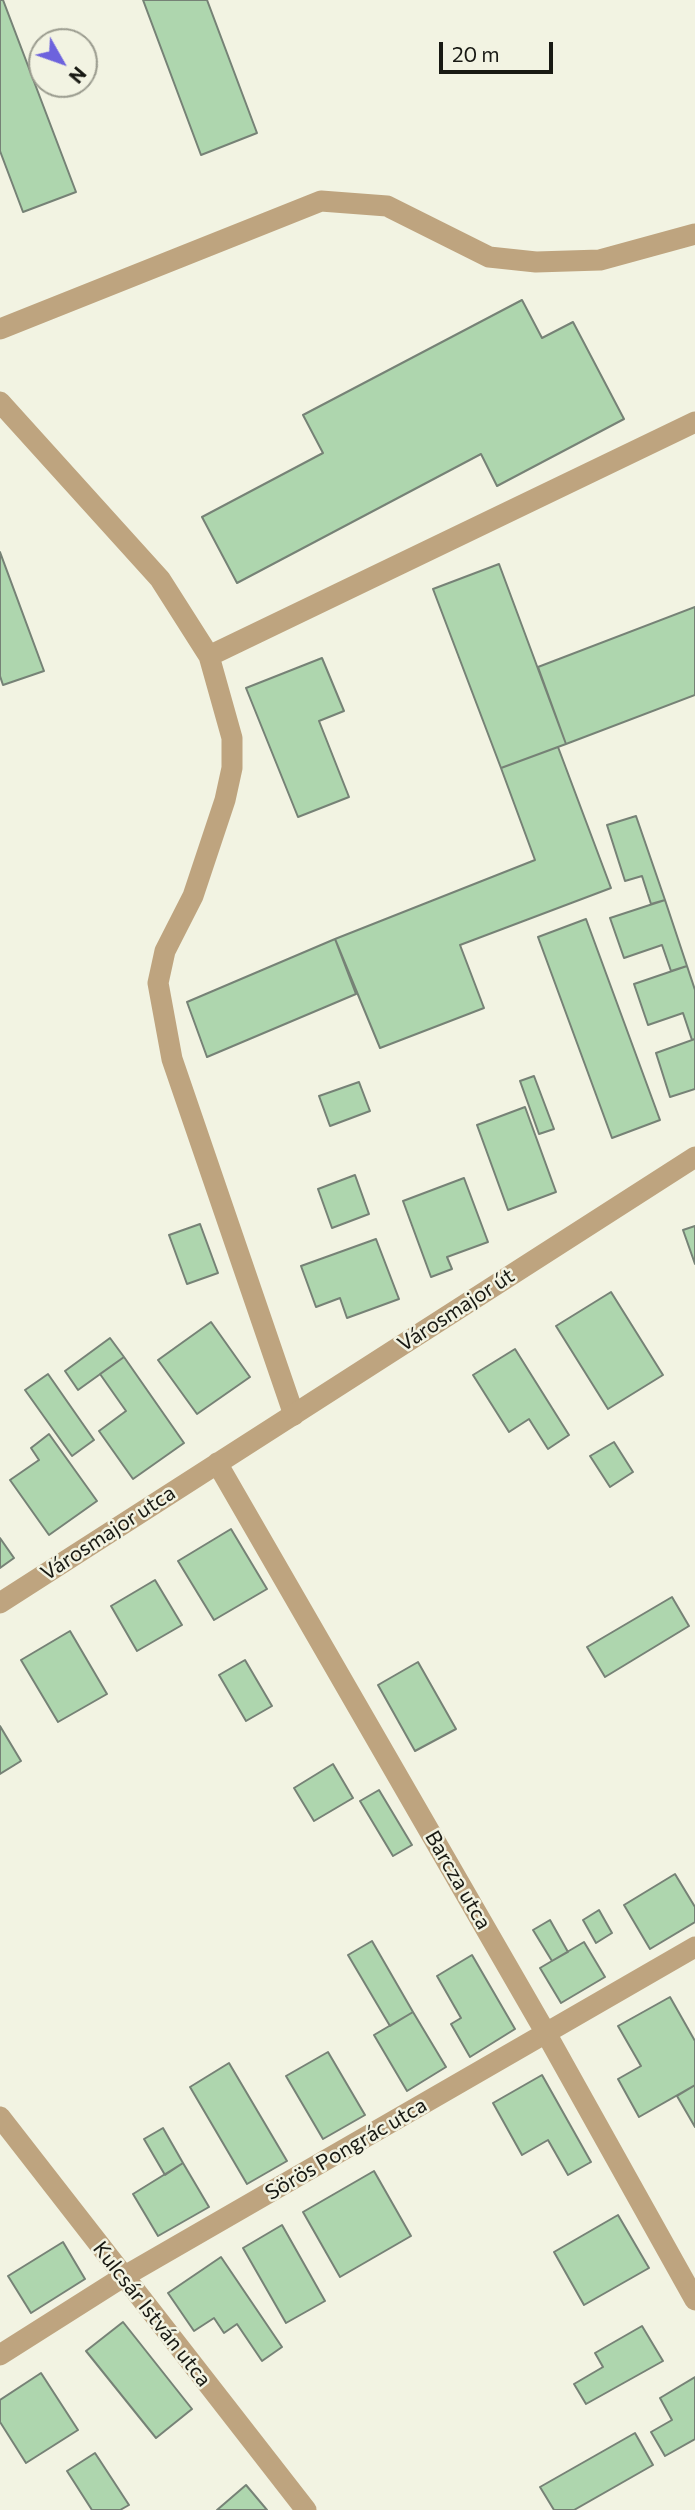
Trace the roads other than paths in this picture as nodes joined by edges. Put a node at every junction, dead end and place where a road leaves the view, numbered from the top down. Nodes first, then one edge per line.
1 (695, 234) edge
2 (0, 329) edge
3 (0, 402) edge
4 (695, 422) edge
5 (209, 656) junction
6 (695, 1157) edge
7 (294, 1415) junction
8 (217, 1463) junction
9 (0, 1602) edge
10 (695, 1947) edge
11 (547, 2035) junction
12 (0, 2117) edge
13 (123, 2277) junction
14 (695, 2300) edge
15 (0, 2355) edge
16 (306, 2510) edge

1 - 2 street
3 - 5 street
4 - 5 street
5 - 7 street
6 - 7 street, Városmajor út
7 - 8 street, Városmajor út
8 - 9 street, Városmajor utca
8 - 11 street, Barcza utca
10 - 11 street, Sörös Pongrác utca
11 - 13 street, Sörös Pongrác utca
11 - 14 street, Barcza utca
12 - 13 street, Kulcsár István utca
13 - 15 street, Sörös Pongrác utca
13 - 16 street, Kulcsár István utca

